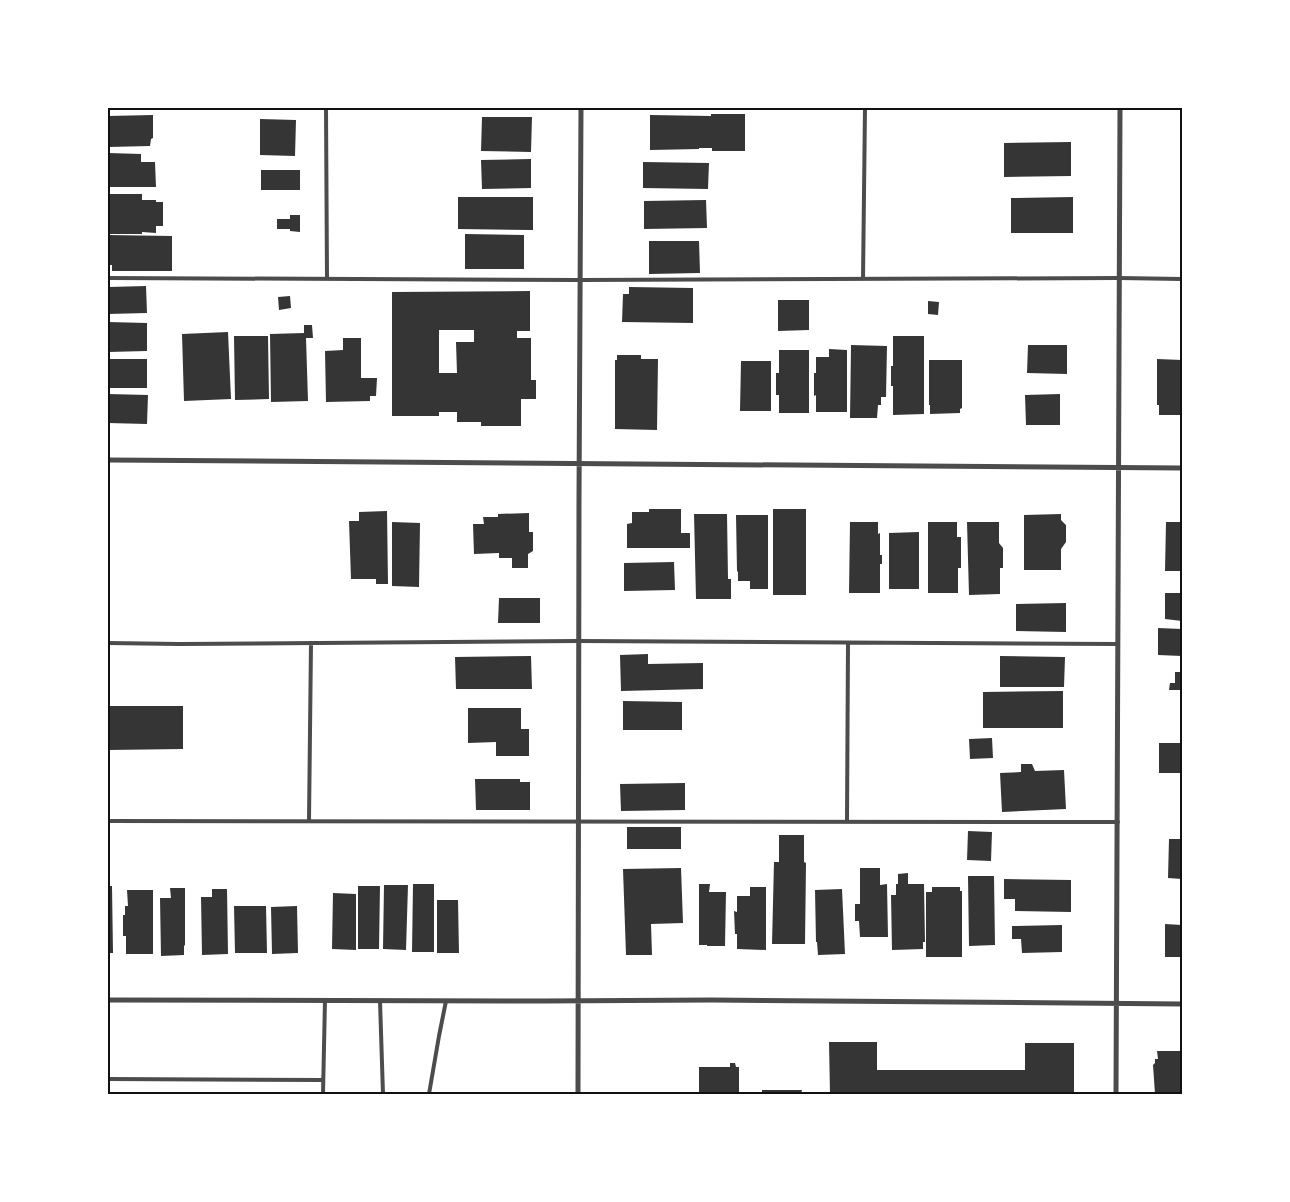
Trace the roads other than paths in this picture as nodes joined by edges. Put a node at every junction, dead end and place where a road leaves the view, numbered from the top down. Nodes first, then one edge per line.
1 (326, 108) edge
2 (581, 108) edge
3 (865, 108) edge
4 (1120, 108) edge
5 (108, 278) edge
6 (1120, 278) junction
7 (327, 279) junction
8 (862, 279) junction
9 (1182, 279) edge
10 (580, 280) junction
11 (108, 460) edge
12 (579, 464) junction
13 (1118, 467) junction
14 (1182, 468) edge
15 (579, 641) junction
16 (108, 643) edge
17 (311, 643) junction
18 (848, 643) junction
19 (1118, 644) junction
20 (108, 821) edge
21 (309, 822) junction
22 (579, 822) junction
23 (847, 822) junction
24 (1118, 822) junction
25 (108, 1000) edge
26 (325, 1000) junction
27 (380, 1000) junction
28 (446, 1001) junction
29 (579, 1001) junction
30 (1117, 1003) junction
31 (1182, 1004) edge
32 (108, 1078) edge
33 (323, 1080) junction
34 (323, 1094) edge
35 (382, 1094) edge
36 (429, 1094) edge
37 (578, 1094) edge
38 (1116, 1094) edge

1 - 7 lane
2 - 10 street
3 - 8 lane
4 - 6 street
5 - 7 lane
6 - 8 lane
6 - 9 lane
6 - 13 street
7 - 10 lane
8 - 10 lane
10 - 12 street
11 - 12 street
12 - 13 street
12 - 15 street
13 - 14 street
13 - 19 street
15 - 17 lane
15 - 18 lane
15 - 22 street
16 - 17 lane
17 - 21 lane
18 - 19 lane
18 - 23 lane
19 - 24 street
20 - 21 lane
21 - 22 lane
22 - 23 lane
22 - 29 street
23 - 24 lane
24 - 30 street
25 - 26 street
26 - 27 street
26 - 33 lane
27 - 28 street
27 - 35 lane
28 - 29 street
28 - 36 lane
29 - 30 street
29 - 37 street
30 - 31 street
30 - 38 street
32 - 33 lane
33 - 34 lane

